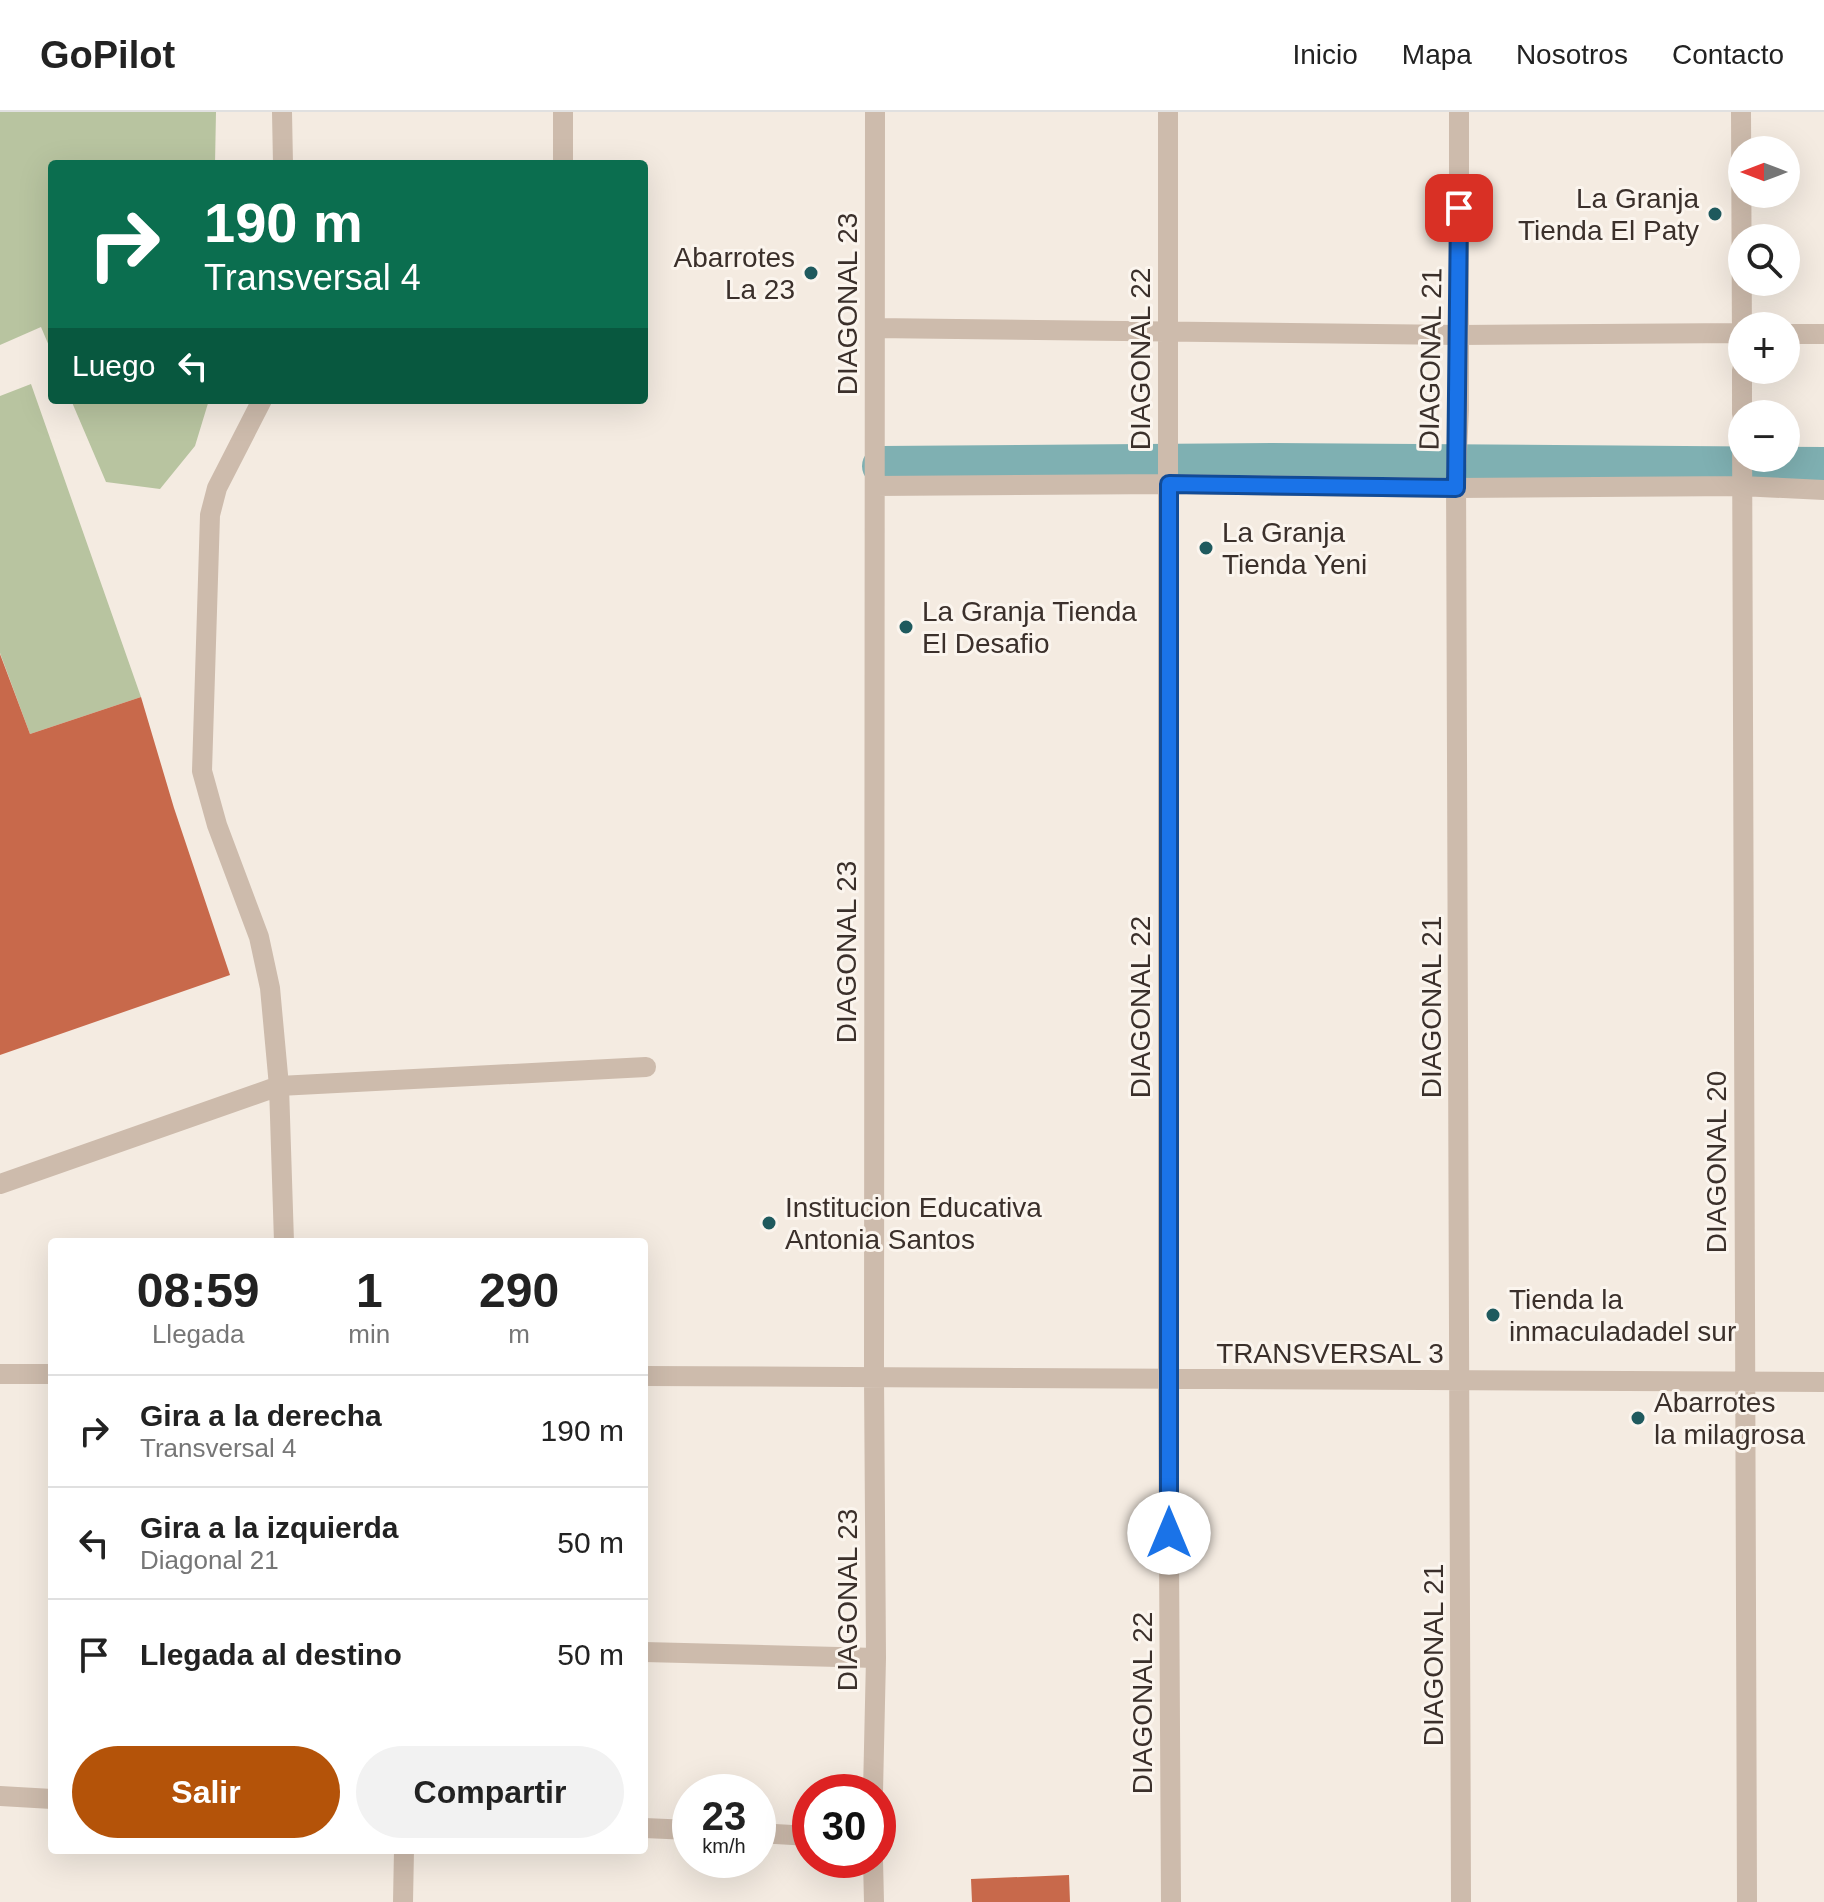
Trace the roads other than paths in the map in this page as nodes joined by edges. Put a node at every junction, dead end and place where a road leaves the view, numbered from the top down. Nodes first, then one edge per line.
1 (282, 112) edge
2 (563, 112) edge
3 (875, 112) edge
4 (1168, 112) edge
5 (1459, 112) edge
6 (1741, 112) edge
7 (283, 160) edge
8 (563, 160) edge
9 (1742, 312) edge
10 (875, 328) junction
11 (1168, 332) junction
12 (1728, 333) edge
13 (1800, 334) edge
14 (1824, 334) edge
15 (1459, 335) junction
16 (260, 404) edge
17 (1741, 472) edge
18 (1168, 476) junction
19 (1456, 479) junction
20 (1741, 481) junction
21 (875, 486) junction
22 (1824, 490) edge
23 (646, 1067) dead end
24 (279, 1086) junction
25 (0, 1184) edge
26 (284, 1238) edge
27 (0, 1374) edge
28 (48, 1374) edge
29 (648, 1376) edge
30 (874, 1377) junction
31 (1168, 1379) junction
32 (1460, 1382) junction
33 (1746, 1382) junction
34 (1824, 1382) edge
35 (648, 1652) edge
36 (876, 1658) junction
37 (873, 1774) edge
38 (0, 1796) edge
39 (48, 1799) edge
40 (648, 1828) edge
41 (672, 1829) edge
42 (404, 1854) edge
43 (873, 1878) edge
44 (403, 1902) edge
45 (874, 1902) edge
46 (1171, 1902) edge
47 (1461, 1902) edge
48 (1747, 1902) edge

1 - 7 street
2 - 8 street
3 - 10 street, DIAGONAL 23
4 - 11 street, DIAGONAL 22
5 - 15 street, DIAGONAL 21
6 - 9 street
10 - 11 street
10 - 21 street, DIAGONAL 23
11 - 15 street
11 - 18 street, DIAGONAL 22
12 - 15 street
13 - 14 street
15 - 19 street, DIAGONAL 21
16 - 24 street
17 - 20 street, DIAGONAL 20
18 - 19 street
18 - 21 street
18 - 31 street, DIAGONAL 22
19 - 20 street
19 - 32 street, DIAGONAL 21
20 - 22 street
20 - 33 street, DIAGONAL 20
21 - 30 street, DIAGONAL 23
23 - 24 street
24 - 25 street
24 - 26 street
27 - 28 street
29 - 30 street, TRANSVERSAL 3
30 - 31 street, TRANSVERSAL 3
30 - 36 street, DIAGONAL 23
31 - 32 street, TRANSVERSAL 3
31 - 46 street, DIAGONAL 22
32 - 33 street, TRANSVERSAL 3
32 - 47 street, DIAGONAL 21
33 - 34 street, TRANSVERSAL 3
33 - 48 street, DIAGONAL 20
35 - 36 street
36 - 37 street, DIAGONAL 23
38 - 39 street
40 - 41 street
42 - 44 street
43 - 45 street

